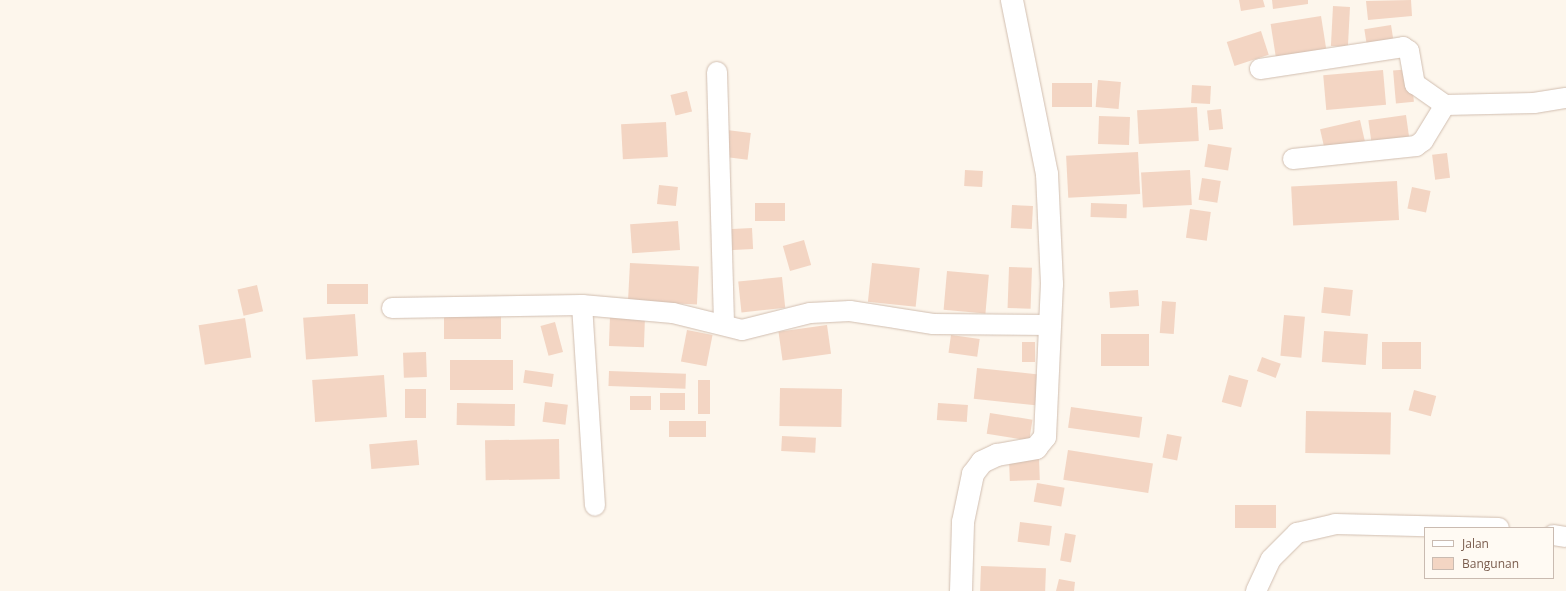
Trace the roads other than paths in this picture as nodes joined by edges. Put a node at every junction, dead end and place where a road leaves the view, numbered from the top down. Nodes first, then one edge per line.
1 (1012, 0) edge
2 (1260, 69) dead end
3 (717, 72) dead end
4 (1566, 98) edge
5 (1445, 105) junction
6 (1293, 159) dead end
7 (582, 305) junction
8 (392, 308) dead end
9 (724, 325) junction
10 (1050, 325) junction
11 (595, 506) dead end
12 (1458, 527) edge
13 (1554, 535) edge
14 (1566, 537) edge
15 (961, 591) edge
16 (1256, 591) edge

1 - 10 street
2 - 5 street
3 - 9 street
4 - 5 street
5 - 6 street
7 - 8 street
7 - 9 street
7 - 11 street
9 - 10 street
10 - 15 street
12 - 16 street
13 - 14 street

